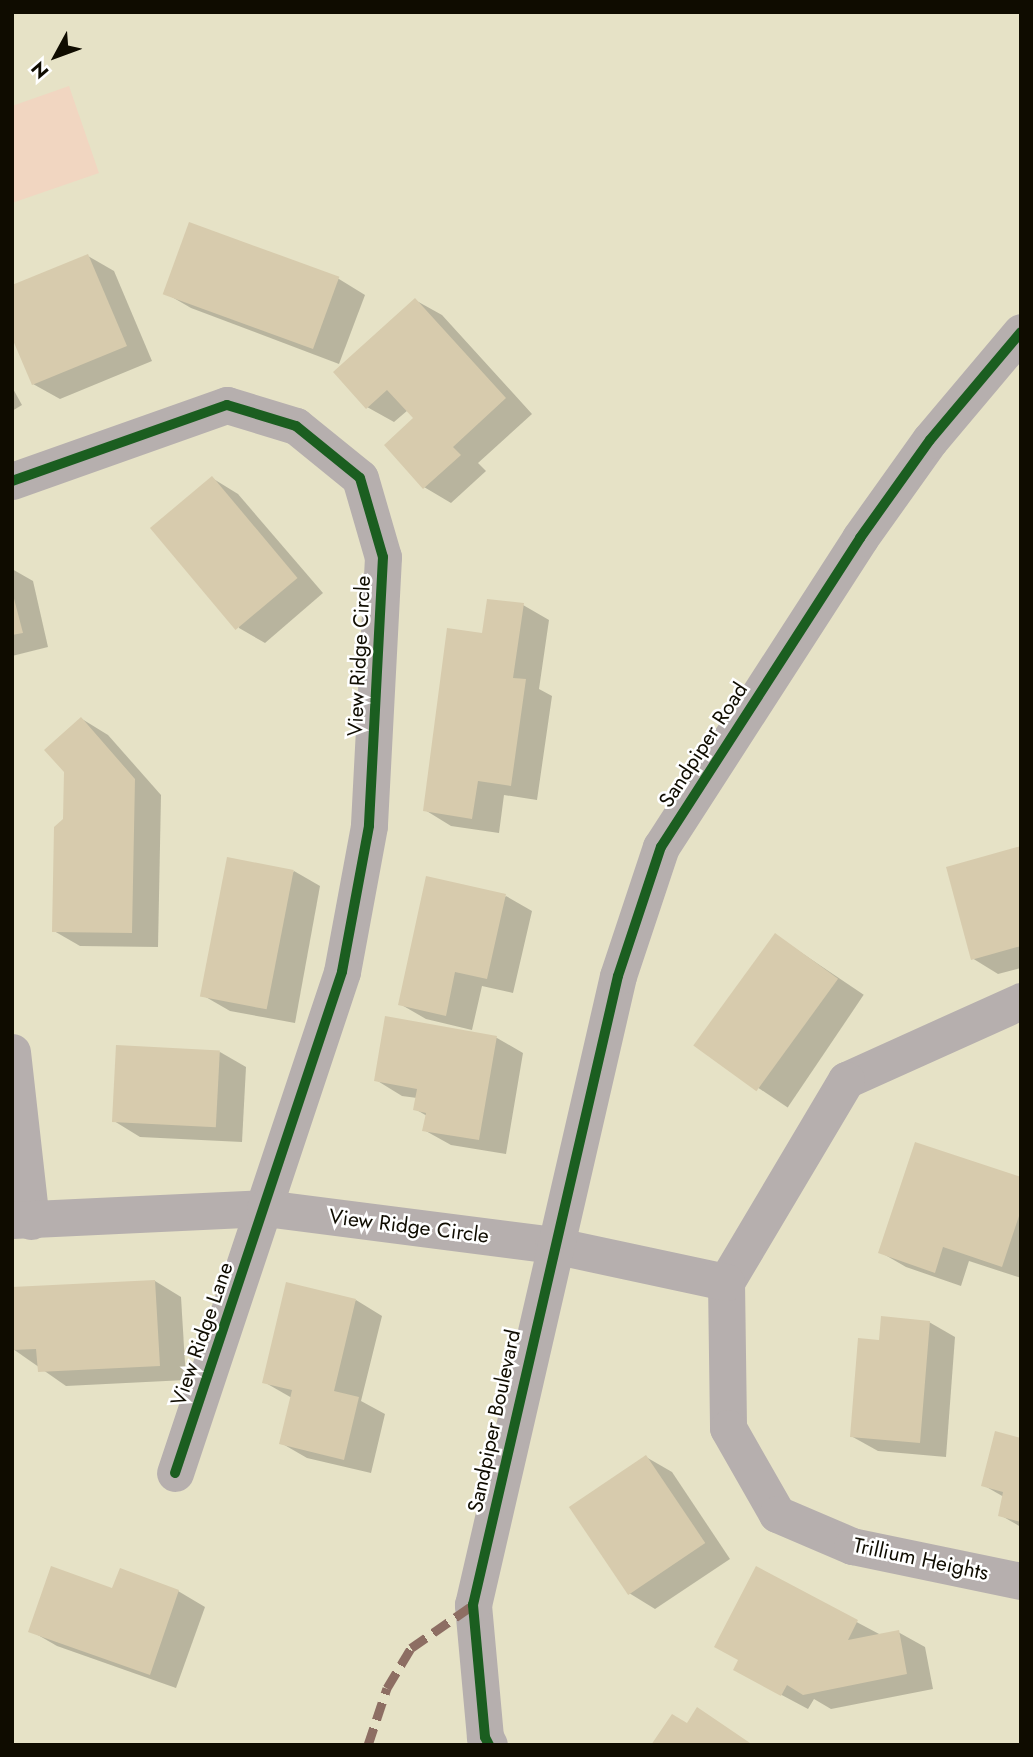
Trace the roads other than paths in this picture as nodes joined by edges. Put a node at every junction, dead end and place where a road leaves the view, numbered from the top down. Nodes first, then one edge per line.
1 (1021, 332) edge
2 (12, 481) edge
3 (1021, 1001) edge
4 (12, 1052) edge
5 (265, 1208) junction
6 (22, 1220) edge
7 (553, 1245) junction
8 (726, 1282) junction
9 (175, 1473) dead end
10 (1021, 1581) edge
11 (489, 1745) edge

1 - 7 street, Sandpiper Road
2 - 5 street, View Ridge Circle
3 - 8 street
4 - 6 street
5 - 6 street, View Ridge Circle
5 - 7 street, View Ridge Circle
5 - 9 street, View Ridge Lane
7 - 8 street
7 - 11 street, Sandpiper Boulevard
8 - 10 street, Trillium Heights

